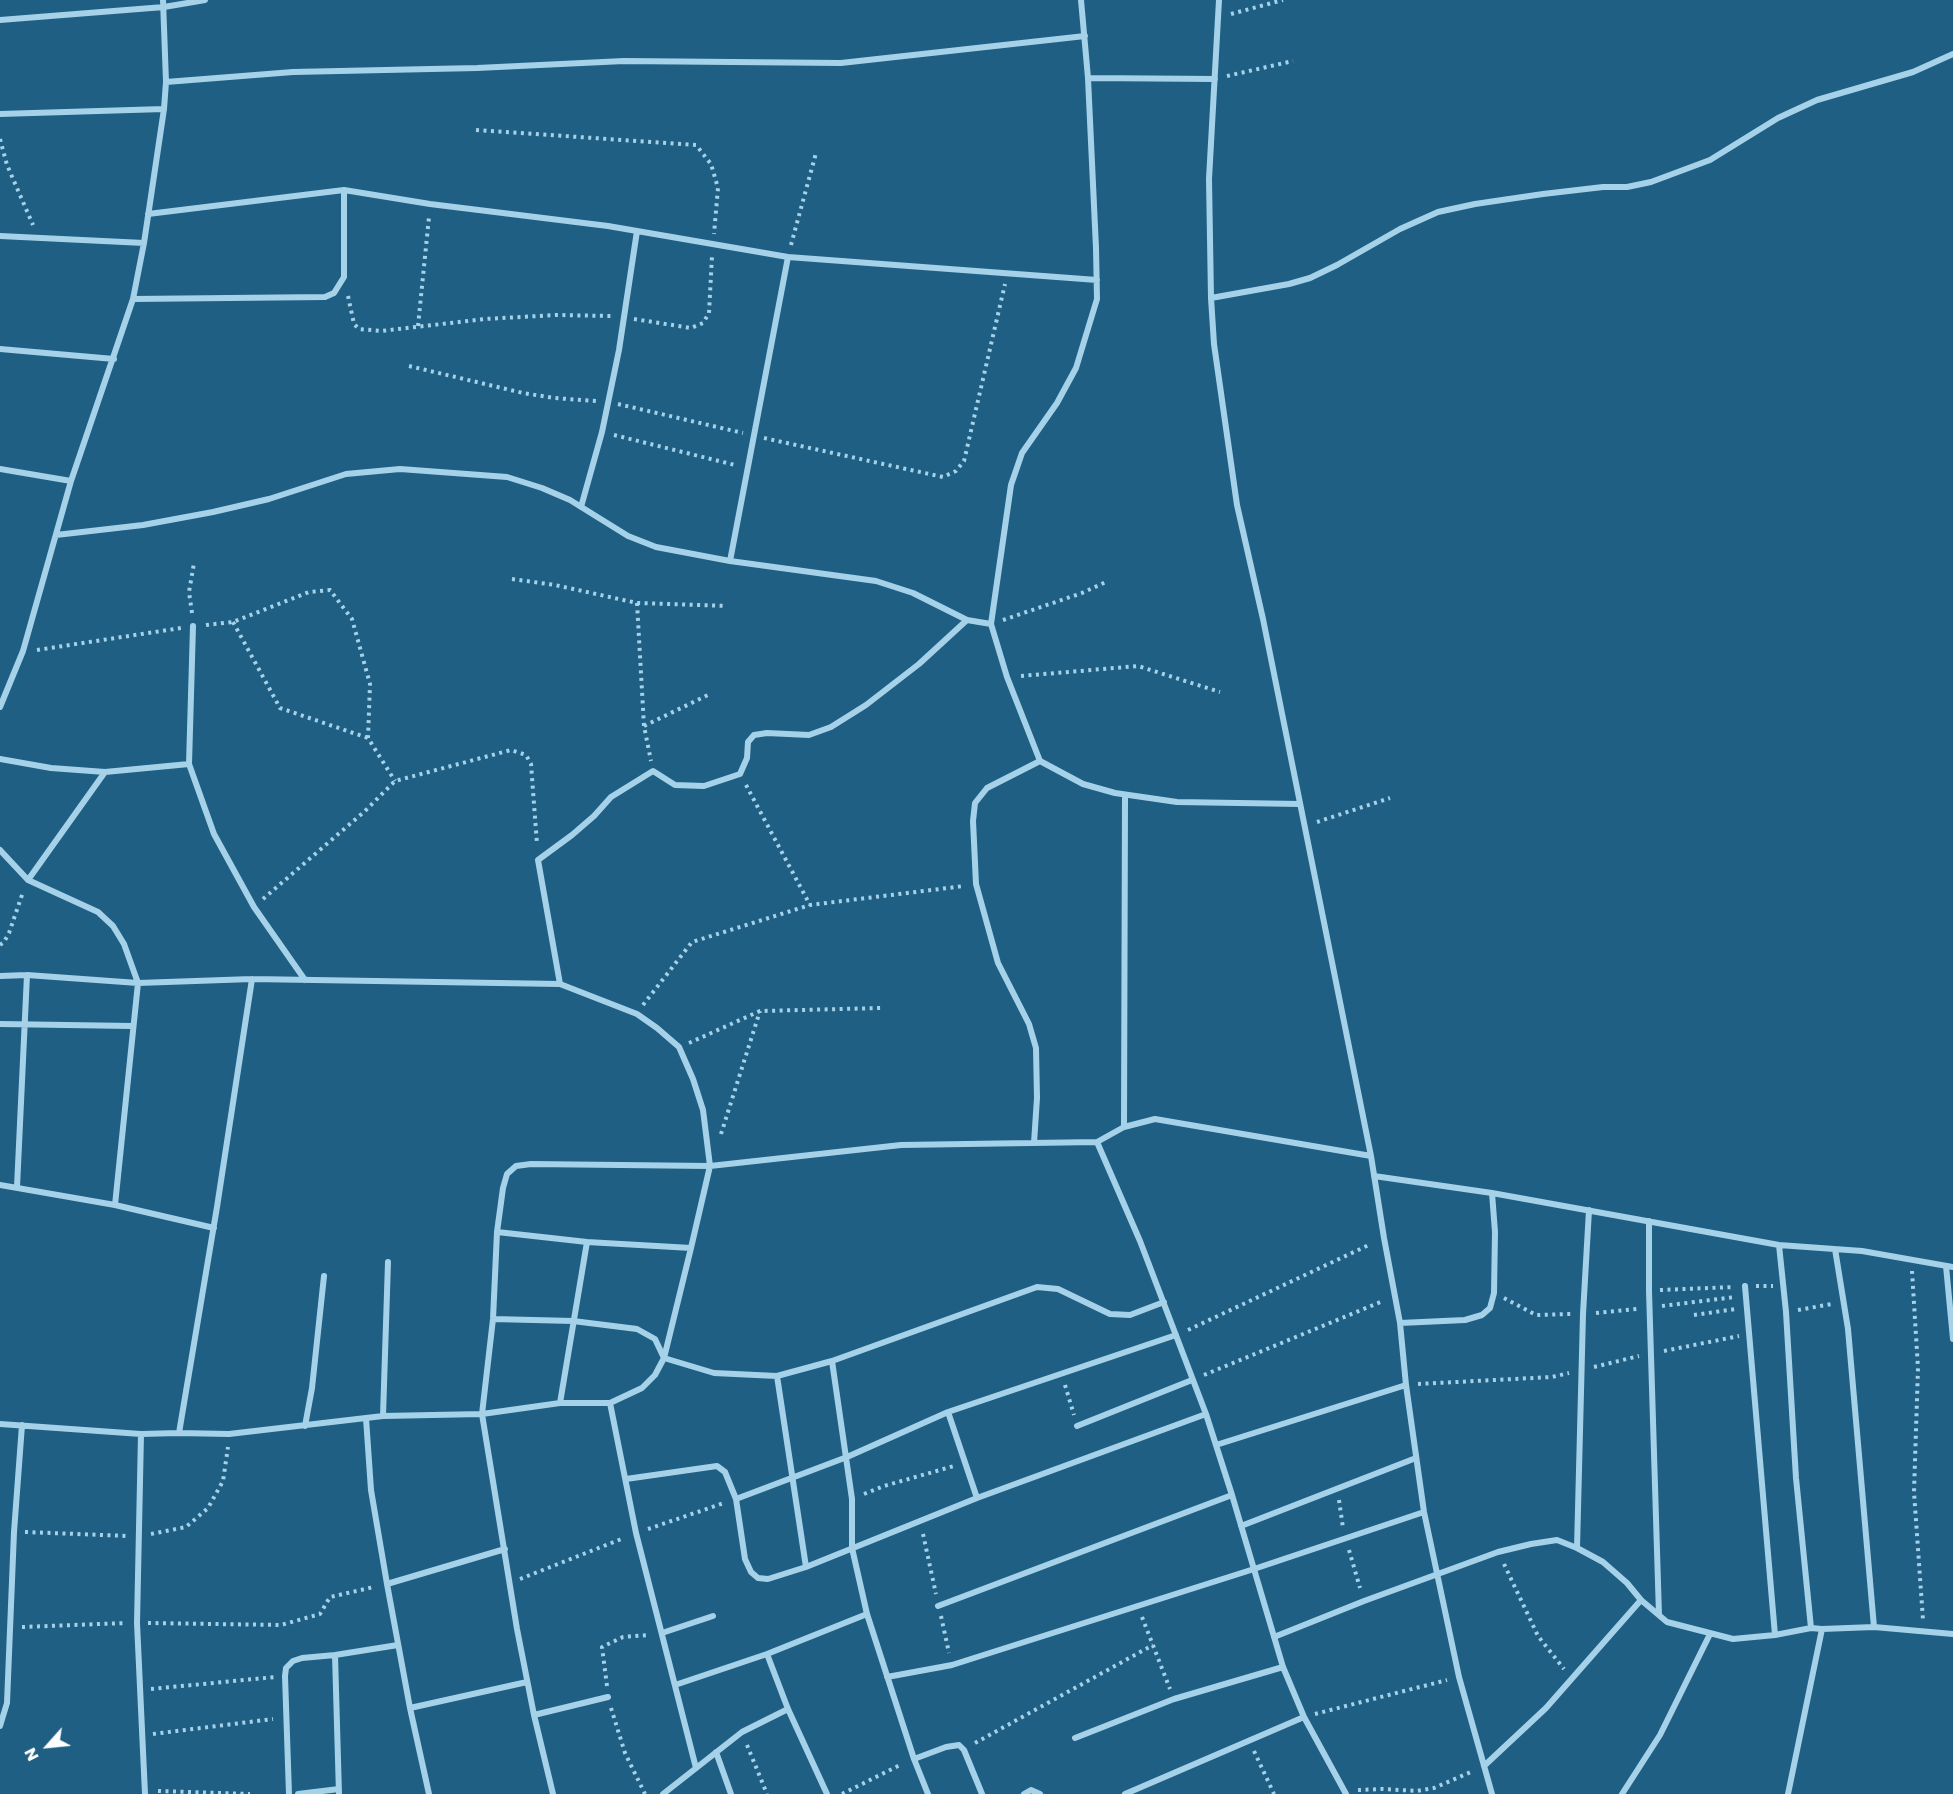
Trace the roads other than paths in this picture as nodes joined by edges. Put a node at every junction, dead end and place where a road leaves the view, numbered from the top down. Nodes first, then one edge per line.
1 (205, 0) edge
2 (1081, 0) edge
3 (1219, 0) edge
4 (163, 4) edge
5 (0, 20) edge
6 (1085, 36) junction
7 (1953, 54) edge
8 (1088, 78) junction
9 (1215, 79) junction
10 (166, 82) junction
11 (164, 109) junction
12 (0, 114) edge
13 (344, 190) junction
14 (148, 214) junction
15 (637, 231) junction
16 (0, 236) edge
17 (144, 243) junction
18 (788, 257) junction
19 (1096, 280) junction
20 (1211, 298) junction
21 (133, 299) junction
22 (0, 349) edge
23 (114, 359) junction
24 (0, 469) edge
25 (71, 481) junction
26 (581, 507) junction
27 (56, 535) junction
28 (730, 561) junction
29 (968, 620) junction
30 (991, 624) junction
31 (193, 626) road end
32 (0, 707) edge
33 (0, 759) edge
34 (1040, 761) junction
35 (189, 764) junction
36 (105, 772) junction
37 (1125, 795) junction
38 (1300, 804) junction
39 (0, 850) edge
40 (28, 880) junction
41 (27, 975) junction
42 (0, 976) edge
43 (252, 979) junction
44 (305, 981) junction
45 (138, 983) junction
46 (560, 984) junction
47 (0, 1024) edge
48 (24, 1024) junction
49 (132, 1026) junction
50 (1124, 1127) junction
51 (1097, 1142) junction
52 (1034, 1143) junction
53 (1371, 1156) junction
54 (710, 1166) junction
55 (1374, 1176) junction
56 (0, 1185) edge
57 (18, 1186) junction
58 (1492, 1193) junction
59 (115, 1205) junction
60 (1589, 1210) junction
61 (1649, 1221) junction
62 (214, 1228) junction
63 (497, 1232) junction
64 (587, 1242) junction
65 (1779, 1245) junction
66 (691, 1248) junction
67 (1835, 1249) junction
68 (388, 1262) dead end
69 (1950, 1267) edge
70 (324, 1276) dead end
71 (1745, 1286) road end
72 (1164, 1302) junction
73 (493, 1319) junction
74 (573, 1322) junction
75 (1400, 1323) junction
76 (1176, 1335) junction
77 (1953, 1339) edge
78 (664, 1358) junction
79 (832, 1361) junction
80 (777, 1376) junction
81 (1192, 1380) junction
82 (1406, 1385) junction
83 (560, 1403) junction
84 (610, 1403) junction
85 (948, 1412) junction
86 (482, 1414) junction
87 (1206, 1414) junction
88 (383, 1416) junction
89 (366, 1418) junction
90 (0, 1424) edge
91 (22, 1425) junction
92 (305, 1426) junction
93 (1077, 1426) road end
94 (179, 1433) junction
95 (141, 1434) junction
96 (1216, 1445) junction
97 (847, 1457) junction
98 (1416, 1458) junction
99 (794, 1478) junction
100 (626, 1479) junction
101 (1232, 1495) junction
102 (977, 1498) junction
103 (736, 1499) junction
104 (1424, 1512) junction
105 (1241, 1526) junction
106 (852, 1548) junction
107 (1577, 1548) junction
108 (505, 1549) junction
109 (806, 1567) junction
110 (1254, 1569) junction
111 (1437, 1574) junction
112 (387, 1584) junction
113 (1641, 1600) junction
114 (938, 1606) road end
115 (867, 1614) junction
116 (1659, 1615) junction
117 (713, 1616) dead end
118 (1874, 1627) junction
119 (1810, 1628) junction
120 (1822, 1629) junction
121 (662, 1633) junction
122 (1710, 1634) junction
123 (1953, 1634) edge
124 (1775, 1635) junction
125 (1274, 1637) junction
126 (398, 1645) junction
127 (767, 1654) junction
128 (335, 1655) junction
129 (1283, 1667) junction
130 (887, 1677) junction
131 (527, 1682) junction
132 (675, 1685) junction
133 (608, 1697) road end
134 (410, 1708) junction
135 (788, 1709) junction
136 (534, 1715) junction
137 (1304, 1717) junction
138 (0, 1726) edge
139 (1075, 1738) dead end
140 (716, 1752) junction
141 (914, 1759) junction
142 (1484, 1766) junction
143 (696, 1768) junction
144 (339, 1791) edge
145 (145, 1793) edge
146 (1343, 1793) edge
147 (290, 1794) edge
148 (298, 1794) edge
149 (429, 1794) edge
150 (553, 1794) edge
151 (663, 1794) edge
152 (731, 1794) edge
153 (827, 1794) edge
154 (928, 1794) edge
155 (982, 1794) edge
156 (1024, 1794) edge
157 (1040, 1794) edge
158 (1125, 1794) edge
159 (1492, 1794) edge
160 (1622, 1794) edge
161 (1788, 1794) edge

1 - 4 street
2 - 6 street
3 - 9 street
4 - 5 street
4 - 10 street
6 - 8 street
6 - 10 street
7 - 20 street
8 - 9 street
8 - 19 street
9 - 20 street
10 - 11 street
11 - 12 street
11 - 14 street
13 - 14 street
13 - 15 street
13 - 21 street
14 - 17 street
15 - 18 street
15 - 26 street
16 - 17 street
17 - 21 street
18 - 19 street
18 - 28 street
19 - 30 street
20 - 38 street
21 - 23 street
22 - 23 street
23 - 25 street
24 - 25 street
25 - 27 street
26 - 27 street
26 - 28 street
27 - 32 street
28 - 29 street
29 - 30 street
29 - 46 street
30 - 34 street
31 - 35 street
33 - 36 street
34 - 37 street
34 - 52 street
35 - 36 street
35 - 44 street
36 - 40 street
37 - 38 street
37 - 50 street
38 - 53 street
39 - 40 street
40 - 45 street
41 - 42 street
41 - 45 street
41 - 48 street
43 - 44 street
43 - 45 street
43 - 62 street
44 - 46 street
45 - 49 street
46 - 54 street
47 - 48 street
48 - 49 street
48 - 57 street
49 - 59 street
50 - 51 street
50 - 53 street
51 - 52 street
51 - 72 street
52 - 54 street
53 - 55 street
54 - 63 street
54 - 66 street
55 - 58 street
55 - 75 street
56 - 57 street
57 - 59 street
58 - 60 street
58 - 75 street
59 - 62 street
60 - 61 street
60 - 107 street
61 - 65 street
61 - 116 street
62 - 94 street
63 - 64 street
63 - 73 street
64 - 66 street
64 - 74 street
65 - 67 street
65 - 119 street
66 - 78 street
67 - 69 street
67 - 118 street
68 - 88 street
69 - 77 street
70 - 92 street
71 - 124 street
72 - 76 street
72 - 79 street
73 - 74 street
73 - 86 street
74 - 78 street
74 - 83 street
75 - 82 street
76 - 81 street
76 - 85 street
78 - 80 street
78 - 84 street
79 - 80 street
79 - 97 street
80 - 99 street
81 - 87 street
81 - 93 street
82 - 96 street
82 - 98 street
83 - 84 street
83 - 86 street
84 - 100 street
85 - 97 street
85 - 102 street
86 - 88 street
86 - 108 street
87 - 96 street
87 - 102 street
88 - 89 street
89 - 92 street
89 - 112 street
90 - 91 street
91 - 95 street
91 - 138 street
92 - 94 street
94 - 95 street
95 - 145 street
96 - 101 street
97 - 99 street
97 - 106 street
98 - 104 street
98 - 105 street
99 - 103 street
99 - 109 street
100 - 103 street
100 - 121 street
101 - 105 street
101 - 114 street
102 - 106 street
103 - 109 street
104 - 110 street
104 - 111 street
105 - 110 street
106 - 109 street
106 - 115 street
107 - 111 street
107 - 113 street
108 - 112 street
108 - 131 street
110 - 125 street
110 - 130 street
111 - 125 street
111 - 142 street
112 - 126 street
113 - 116 street
113 - 142 street
115 - 127 street
115 - 130 street
116 - 122 street
117 - 121 street
118 - 120 street
118 - 123 street
119 - 120 street
119 - 124 street
120 - 161 street
121 - 132 street
122 - 124 street
122 - 160 street
125 - 129 street
126 - 128 street
126 - 134 street
127 - 132 street
127 - 135 street
128 - 144 street
128 - 147 street
129 - 137 street
129 - 139 street
130 - 141 street
131 - 134 street
131 - 136 street
132 - 143 street
133 - 136 street
134 - 149 street
135 - 140 street
135 - 153 street
136 - 150 street
137 - 146 street
137 - 158 street
140 - 143 street
140 - 152 street
141 - 154 street
141 - 155 street
142 - 159 street
143 - 151 street
144 - 148 street
156 - 157 street

